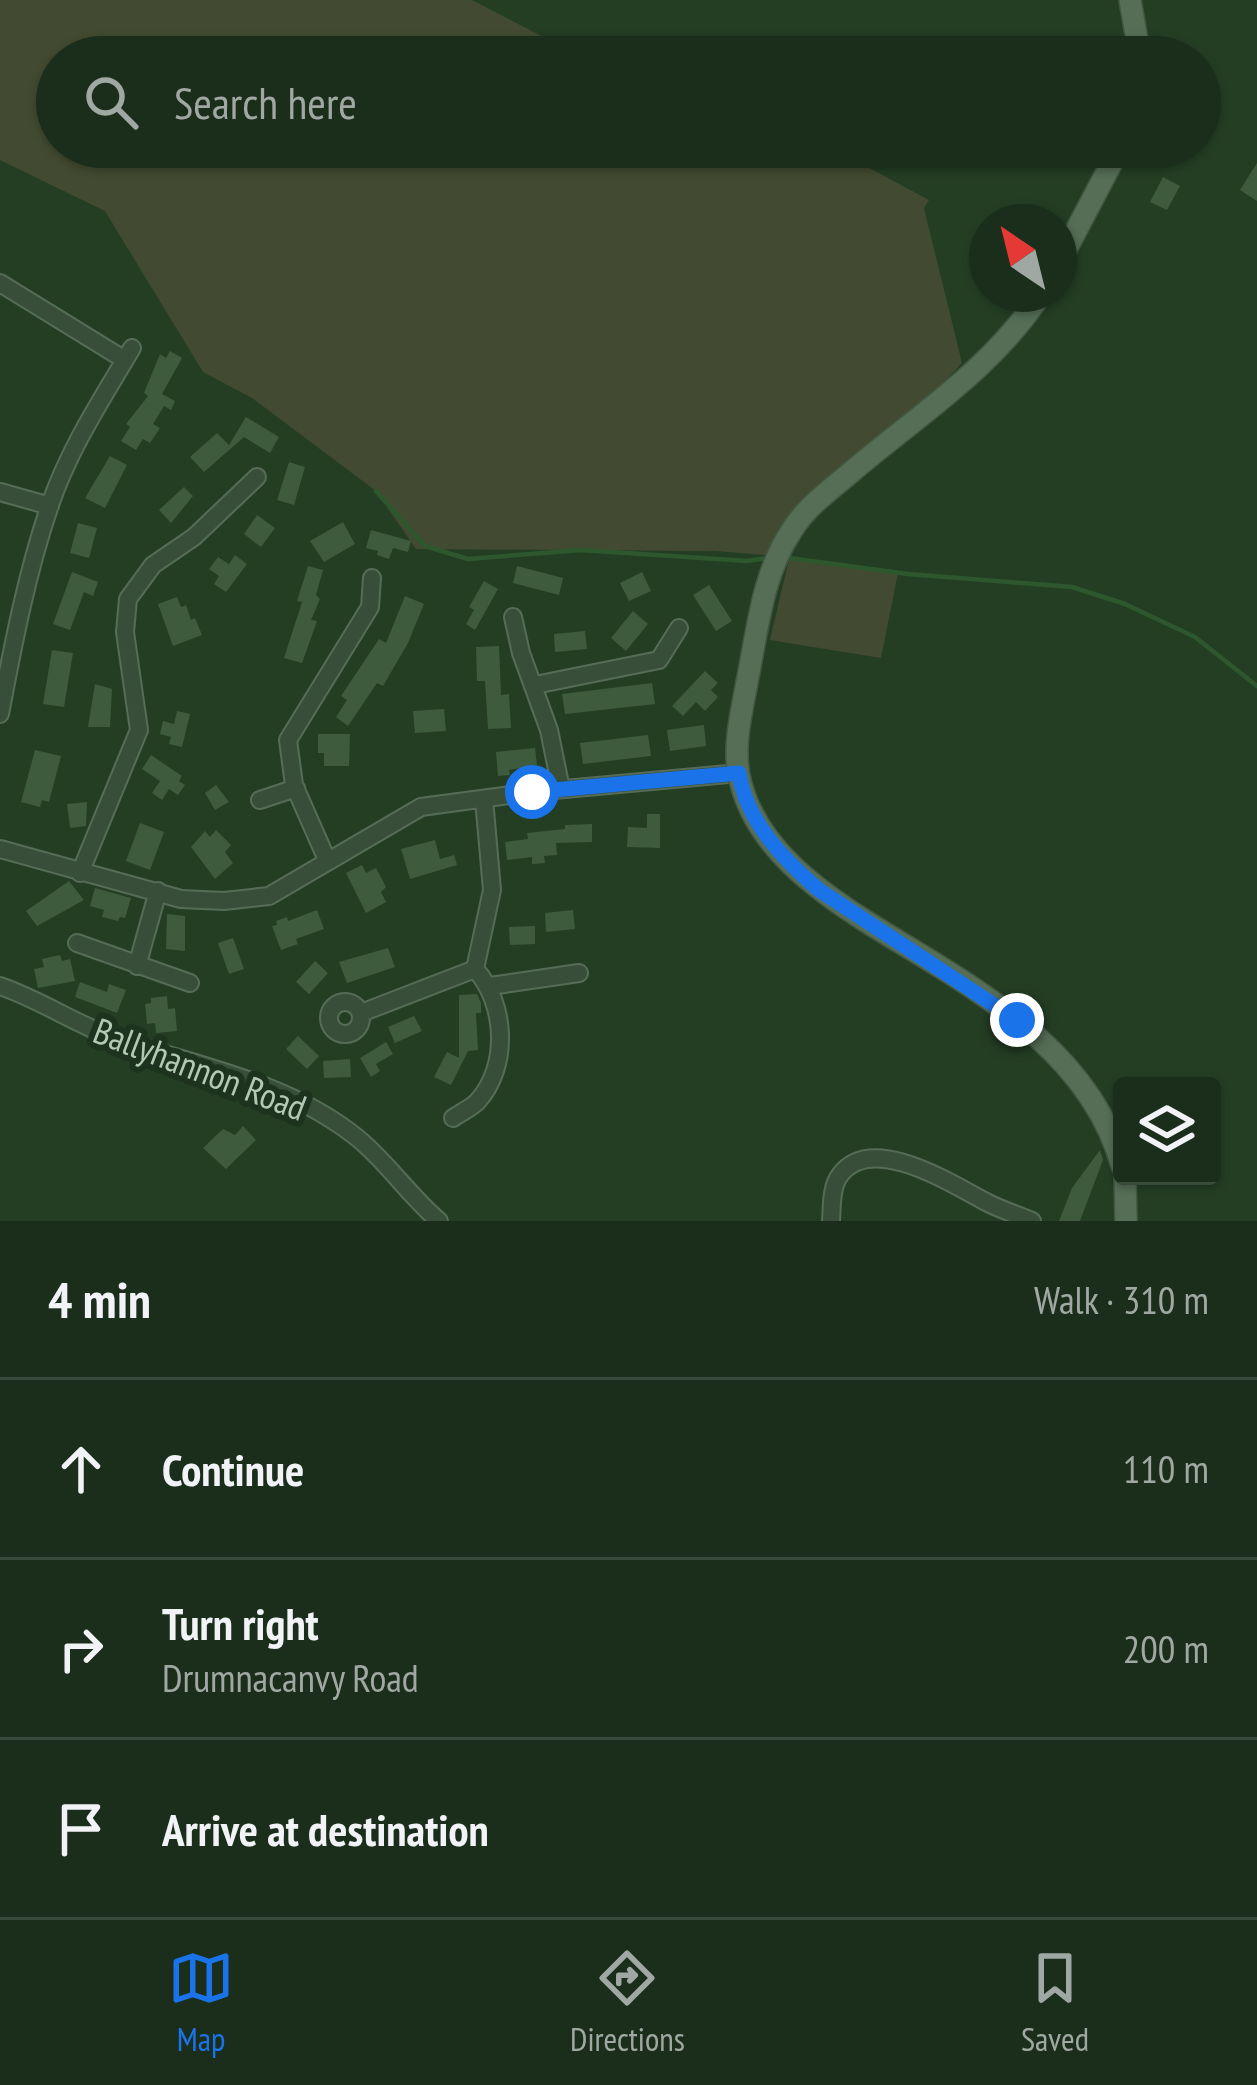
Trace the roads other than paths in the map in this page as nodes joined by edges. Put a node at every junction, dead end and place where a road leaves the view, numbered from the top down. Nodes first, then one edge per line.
1 (1130, 0) edge
2 (1136, 36) edge
3 (1109, 168) edge
4 (1077, 229) edge
5 (0, 283) edge
6 (1027, 312) edge
7 (257, 477) dead end
8 (0, 492) edge
9 (50, 506) junction
10 (372, 578) dead end
11 (513, 617) dead end
12 (679, 628) dead end
13 (535, 685) junction
14 (0, 714) edge
15 (739, 773) junction
16 (296, 788) junction
17 (561, 789) junction
18 (260, 800) dead end
19 (484, 800) junction
20 (0, 849) edge
21 (327, 860) junction
22 (80, 873) junction
23 (158, 891) junction
24 (76, 943) dead end
25 (137, 966) junction
26 (475, 969) junction
27 (579, 973) dead end
28 (190, 983) dead end
29 (0, 986) edge
30 (490, 986) junction
31 (361, 1013) dead end
32 (453, 1118) dead end
33 (1113, 1141) edge
34 (1125, 1185) edge
35 (439, 1221) edge
36 (831, 1221) edge
37 (1033, 1221) edge
38 (1126, 1221) edge

1 - 2 main road
3 - 4 main road
5 - 9 street
6 - 15 main road
7 - 22 street
8 - 9 street
9 - 14 street
10 - 16 street
11 - 13 street
12 - 13 street
13 - 17 street
15 - 17 street
15 - 33 main road
16 - 18 street
16 - 21 street
17 - 19 street
19 - 21 street
19 - 26 street
20 - 22 street
21 - 23 street
22 - 23 street
23 - 25 street
24 - 25 street
25 - 28 street
26 - 30 street
26 - 31 street
27 - 30 street
29 - 35 street, Ballyhannon Road
30 - 32 street
34 - 38 main road
36 - 37 street

